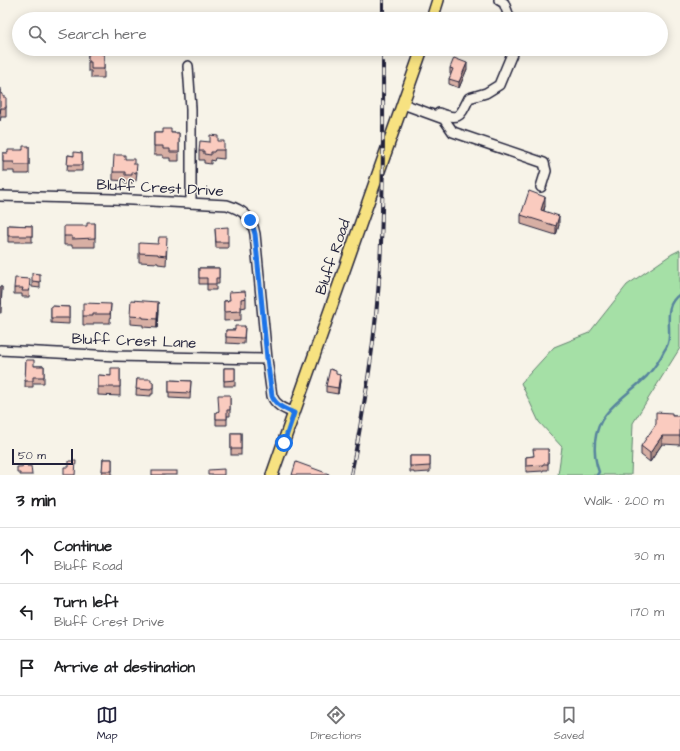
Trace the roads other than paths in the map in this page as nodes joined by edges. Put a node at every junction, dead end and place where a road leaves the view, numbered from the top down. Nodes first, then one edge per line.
1 (438, 0) edge
2 (499, 0) edge
3 (434, 12) edge
4 (507, 12) edge
5 (420, 56) edge
6 (511, 56) edge
7 (188, 66) dead end
8 (404, 102) junction
9 (542, 188) dead end
10 (0, 196) edge
11 (191, 203) junction
12 (0, 350) edge
13 (267, 358) junction
14 (294, 413) junction
15 (272, 475) edge

1 - 3 main road
2 - 4 street
5 - 8 main road, Bluff Road
6 - 8 street
7 - 11 street
8 - 9 street
8 - 14 main road, Bluff Road
10 - 11 street, Bluff Crest Drive
11 - 13 street, Bluff Crest Drive
12 - 13 street, Bluff Crest Lane
13 - 14 street, Bluff Crest Drive
14 - 15 main road, Bluff Road

